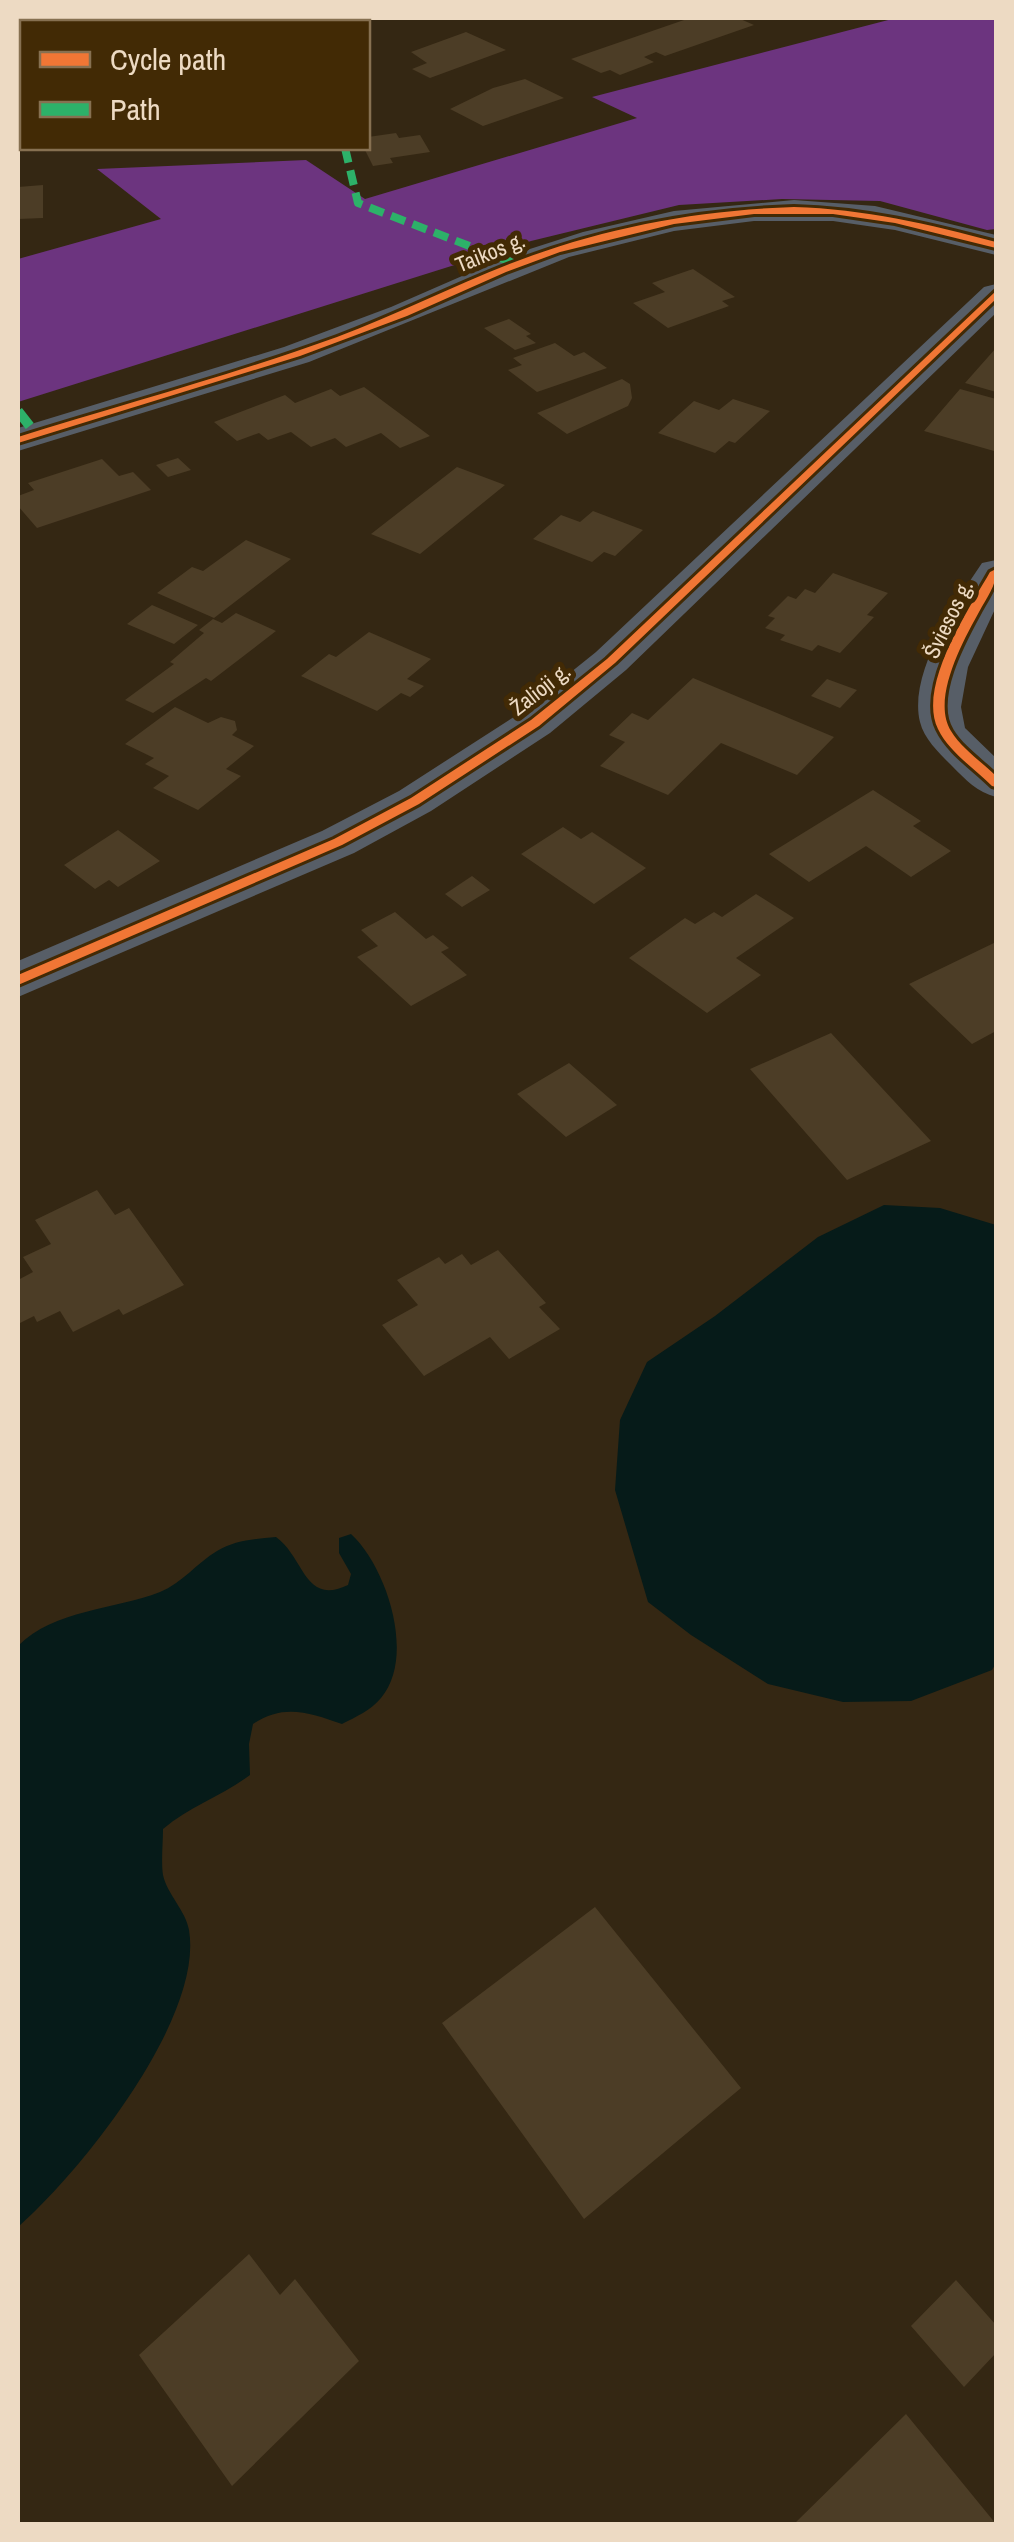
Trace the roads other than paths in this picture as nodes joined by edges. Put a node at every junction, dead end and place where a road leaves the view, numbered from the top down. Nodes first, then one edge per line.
1 (996, 245) edge
2 (996, 294) edge
3 (18, 440) edge
4 (996, 572) edge
5 (996, 782) edge
6 (18, 980) edge

1 - 3 street, Taikos g.
2 - 6 street, Žalioji g.
4 - 5 street, Šviesos g.

